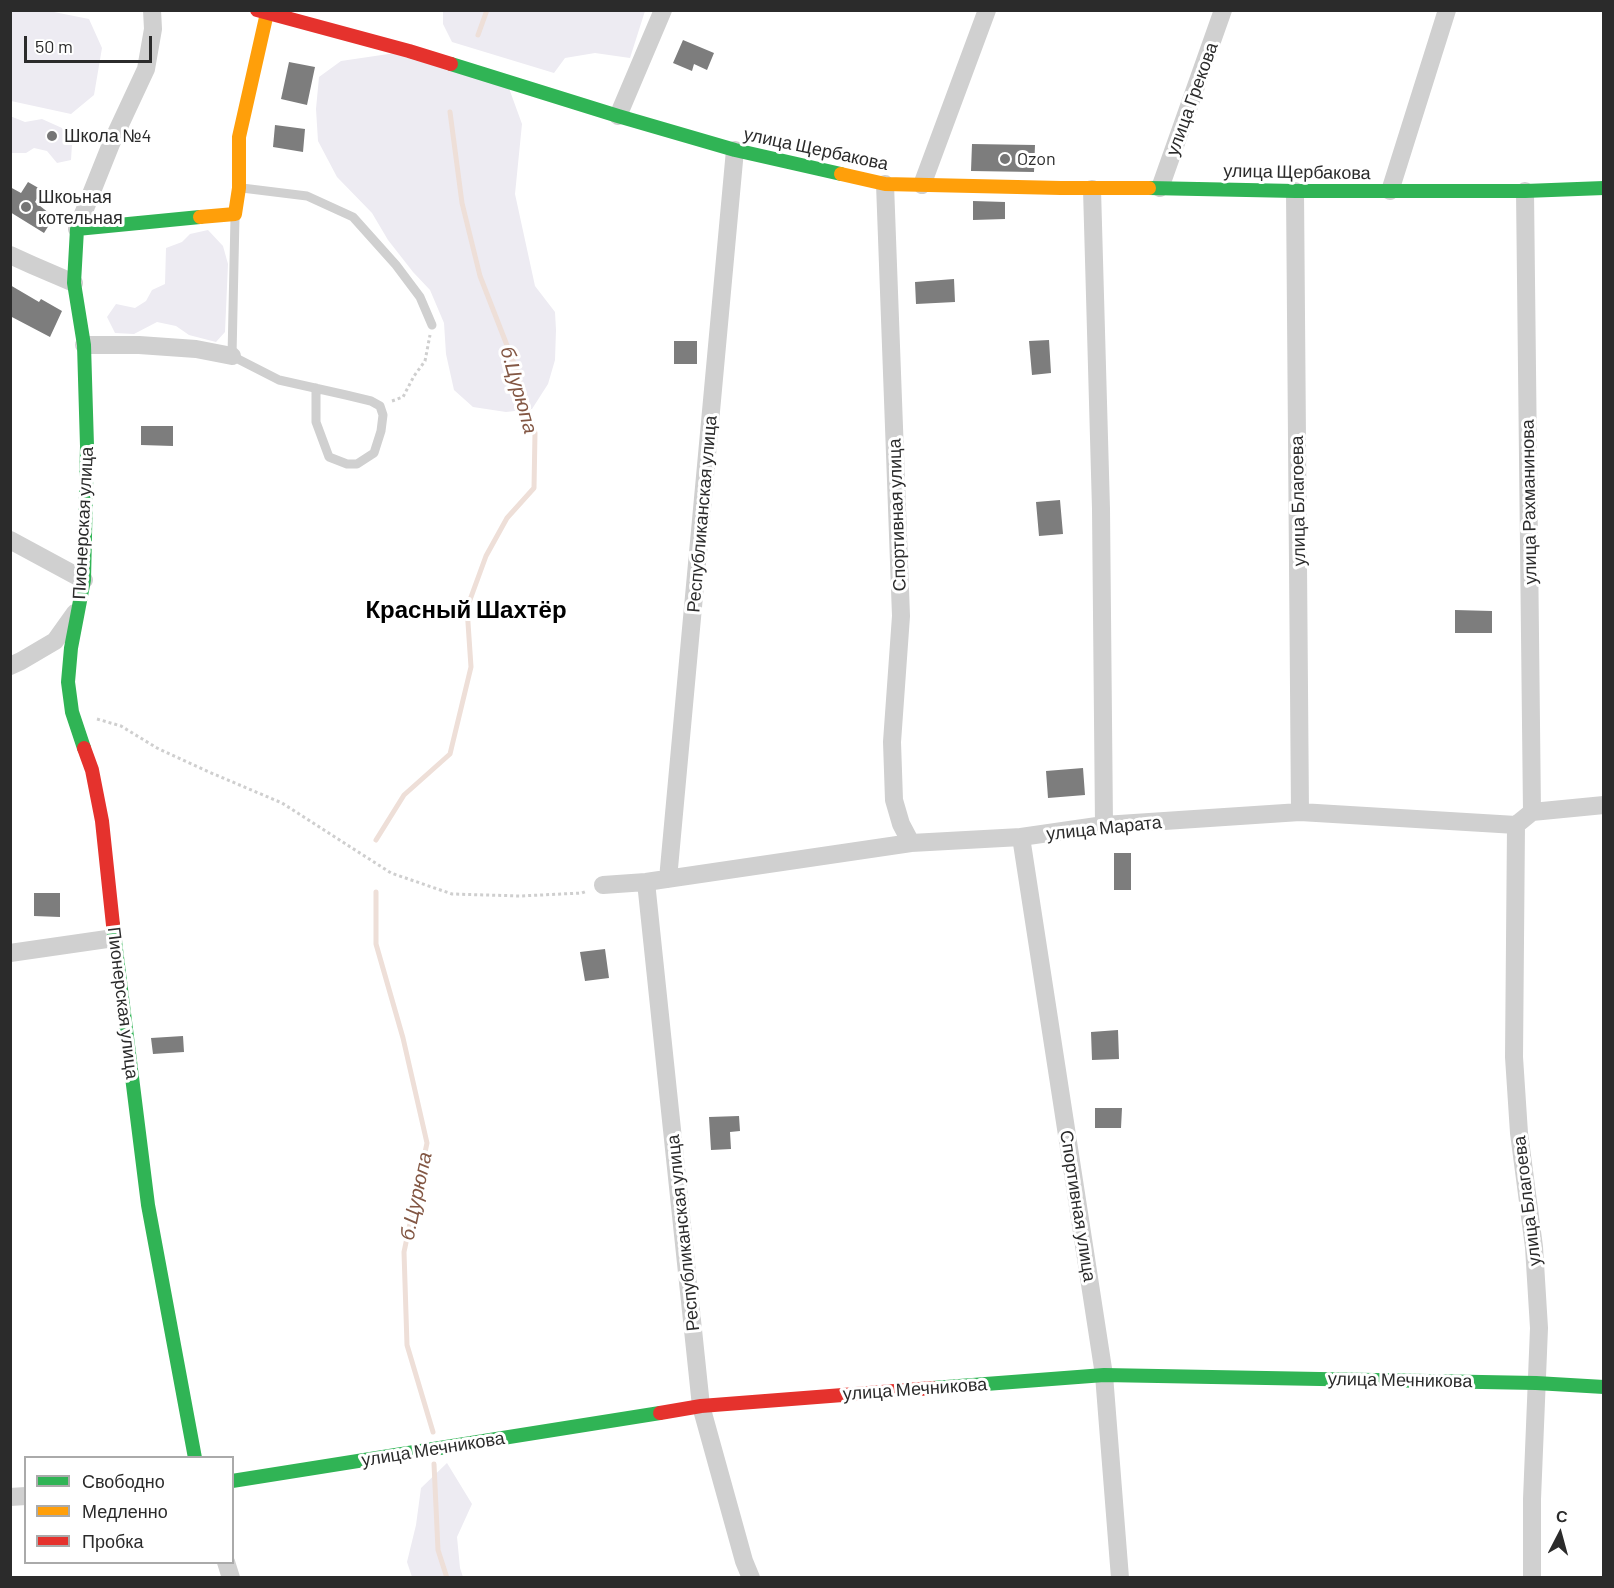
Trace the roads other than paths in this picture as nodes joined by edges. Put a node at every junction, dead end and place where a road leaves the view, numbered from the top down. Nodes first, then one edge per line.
1 (152, 10) edge
2 (663, 10) edge
3 (987, 10) edge
4 (1223, 10) edge
5 (1447, 10) edge
6 (262, 12) edge
7 (618, 116) junction
8 (735, 150) junction
9 (885, 184) junction
10 (922, 185) junction
11 (1603, 185) edge
12 (239, 188) junction
13 (1160, 188) junction
14 (1092, 189) junction
15 (1295, 190) junction
16 (1390, 191) junction
17 (1526, 191) junction
18 (235, 214) junction
19 (77, 229) junction
20 (10, 255) edge
21 (74, 283) junction
22 (432, 325) road end
23 (84, 345) junction
24 (232, 356) junction
25 (316, 388) junction
26 (10, 540) edge
27 (84, 580) junction
28 (80, 606) junction
29 (10, 666) edge
30 (1604, 805) edge
31 (1300, 812) junction
32 (1532, 812) junction
33 (1104, 825) junction
34 (1516, 825) junction
35 (1021, 837) junction
36 (911, 843) junction
37 (668, 879) junction
38 (646, 882) junction
39 (603, 885) road end
40 (114, 938) junction
41 (10, 952) edge
42 (1104, 1375) junction
43 (1536, 1383) junction
44 (1604, 1388) edge
45 (701, 1406) junction
46 (195, 1456) edge
47 (234, 1481) edge
48 (751, 1578) edge
49 (1120, 1578) edge
50 (1533, 1578) edge

1 - 19 street
2 - 7 street
3 - 10 street
4 - 13 street, улица Грекова
5 - 16 street
6 - 7 street, улица Щербакова
6 - 12 street
7 - 8 street, улица Щербакова
8 - 9 street, улица Щербакова
8 - 37 street, Республиканская улица
9 - 10 street, улица Щербакова
9 - 36 street, Спортивная улица
10 - 14 street, улица Щербакова
11 - 17 street, улица Щербакова
12 - 18 street
12 - 22 lane
13 - 14 street, улица Щербакова
13 - 15 street, улица Щербакова
14 - 33 street
15 - 16 street, улица Щербакова
15 - 31 street, улица Благоева
16 - 17 street, улица Щербакова
17 - 32 street, улица Рахманинова
18 - 19 street
18 - 24 lane
19 - 21 street, Пионерская улица
20 - 21 street
21 - 23 street, Пионерская улица
23 - 24 street
23 - 27 street, Пионерская улица
24 - 25 lane
25 - 25 lane
26 - 27 street
27 - 28 street, Пионерская улица
28 - 29 street
28 - 40 street, Пионерская улица
30 - 32 street
31 - 33 street, улица Марата
31 - 34 street, улица Марата
32 - 34 street
33 - 35 street, улица Марата
34 - 43 street, улица Благоева
35 - 36 street, улица Марата
35 - 42 street, Спортивная улица
36 - 37 street, улица Марата
37 - 38 street, улица Марата
38 - 39 street, улица Марата
38 - 45 street, Республиканская улица
40 - 41 street
40 - 46 street, Пионерская улица
42 - 43 street, улица Мечникова
42 - 45 street, улица Мечникова
42 - 49 street, Спортивная улица
43 - 44 street, улица Мечникова
43 - 50 street, улица Благоева
45 - 47 street, улица Мечникова
45 - 48 street, Республиканская улица

